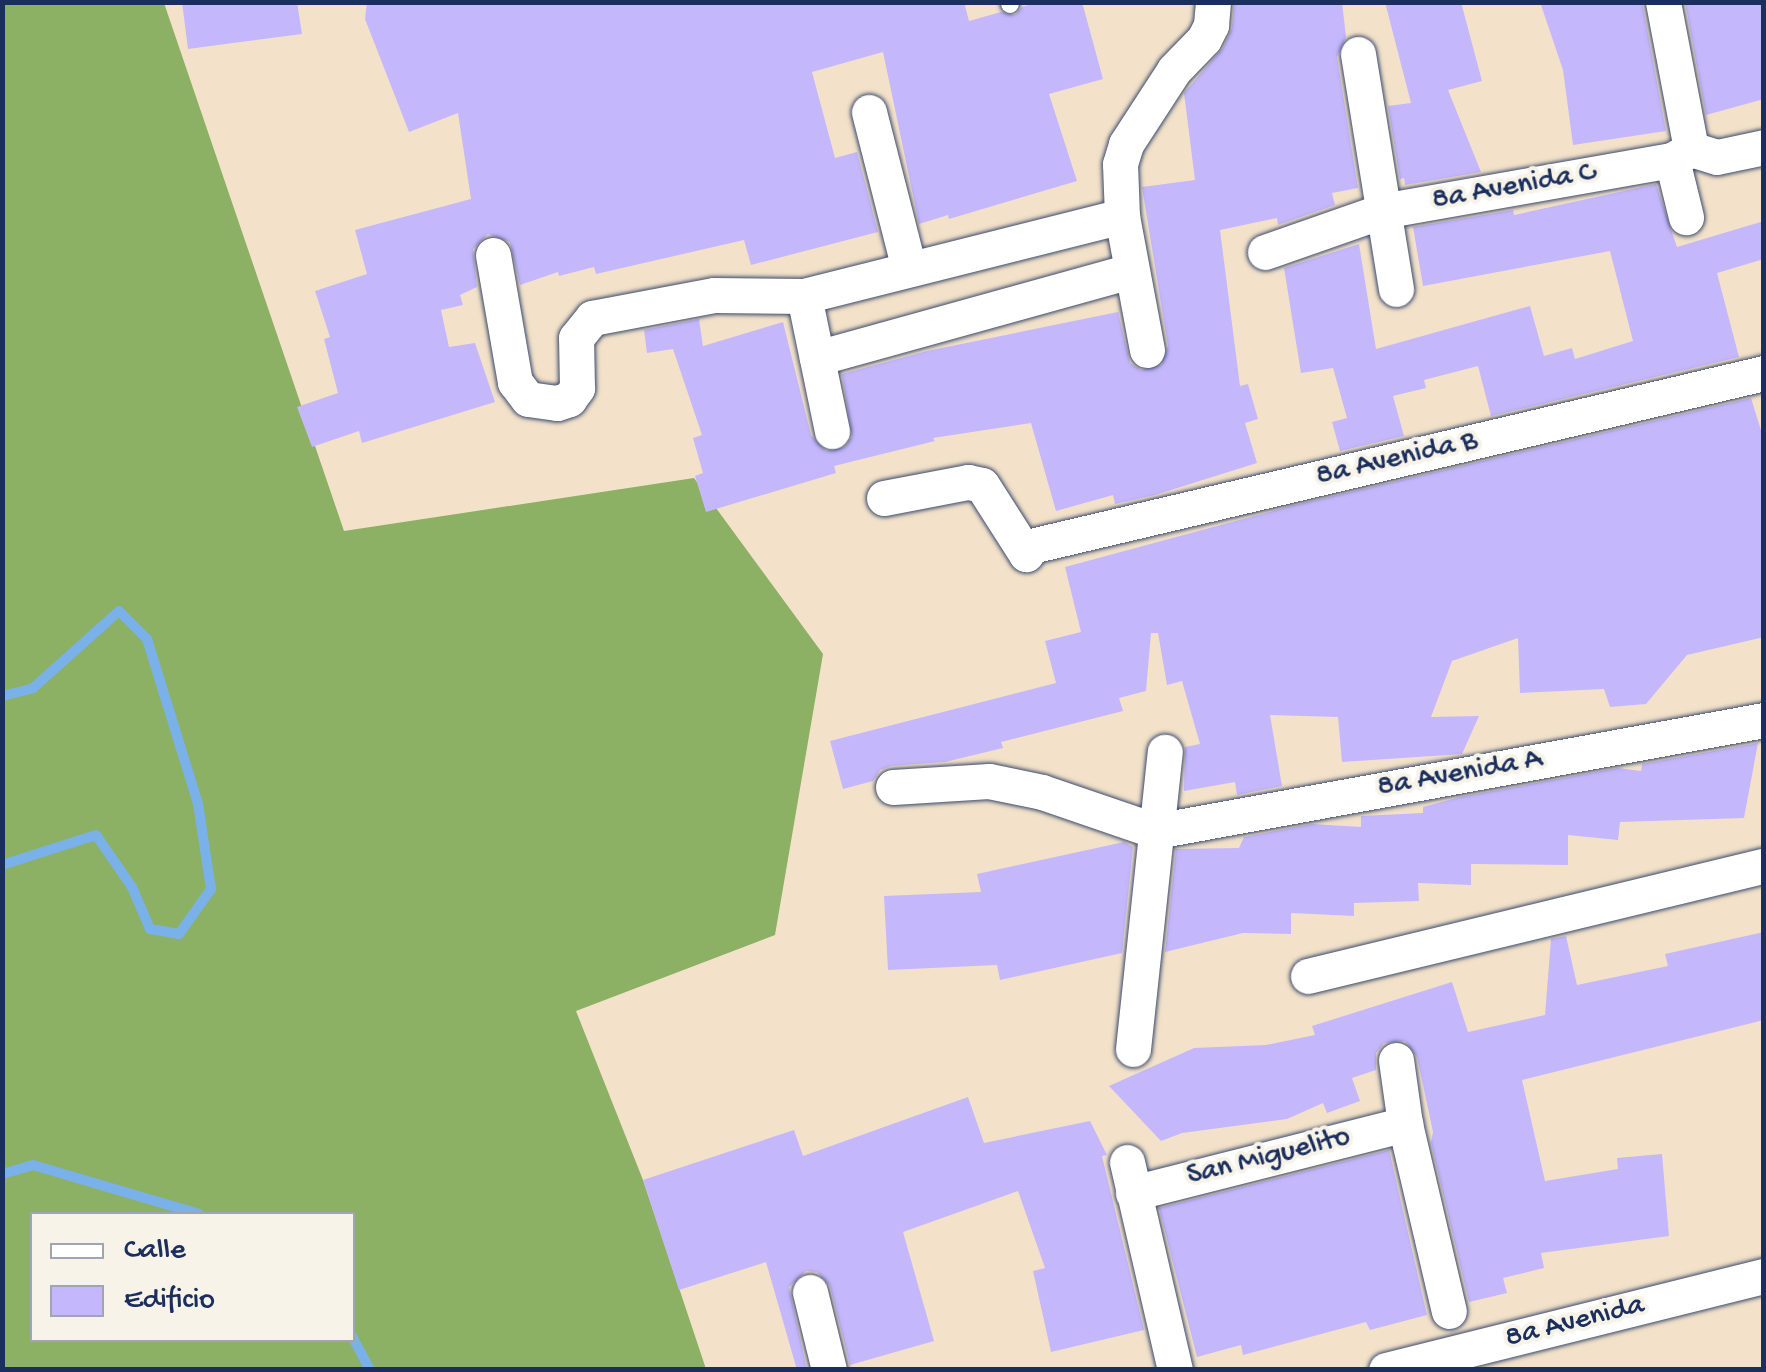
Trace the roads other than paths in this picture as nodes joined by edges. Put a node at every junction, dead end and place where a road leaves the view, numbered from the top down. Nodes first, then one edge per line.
1 (1213, 2) edge
2 (1663, 2) edge
3 (1358, 54) dead end
4 (868, 112) dead end
5 (1764, 147) edge
6 (1681, 154) junction
7 (1382, 211) junction
8 (1122, 216) junction
9 (1686, 217) dead end
10 (1265, 252) dead end
11 (493, 255) dead end
12 (909, 270) junction
13 (1131, 272) junction
14 (1396, 288) dead end
15 (804, 296) junction
16 (1146, 350) dead end
17 (818, 358) junction
18 (1764, 373) edge
19 (832, 431) dead end
20 (884, 498) dead end
21 (1764, 720) edge
22 (1165, 752) dead end
23 (893, 787) dead end
24 (1156, 831) junction
25 (1764, 866) edge
26 (1308, 976) dead end
27 (1133, 1049) dead end
28 (1396, 1060) dead end
29 (1405, 1124) junction
30 (1764, 1276) edge
31 (810, 1292) dead end
32 (1449, 1310) dead end
33 (829, 1370) edge
34 (1176, 1370) edge
35 (1386, 1370) edge

1 - 8 street
2 - 6 street
3 - 7 street
4 - 12 street
5 - 6 street, 8a Avenida C
6 - 7 street, 8a Avenida C
6 - 9 street
7 - 10 street, 8a Avenida C
7 - 14 street
8 - 12 street
8 - 13 street
11 - 15 street
12 - 15 street
13 - 16 street
13 - 17 street
15 - 17 street
17 - 19 street
18 - 20 street, 8a Avenida B
21 - 24 street, 8a Avenida A
22 - 24 street
23 - 24 street
24 - 27 street
25 - 26 street
28 - 29 street
29 - 32 street
29 - 34 street, San Miguelito
30 - 35 street, 8a Avenida
31 - 33 street

